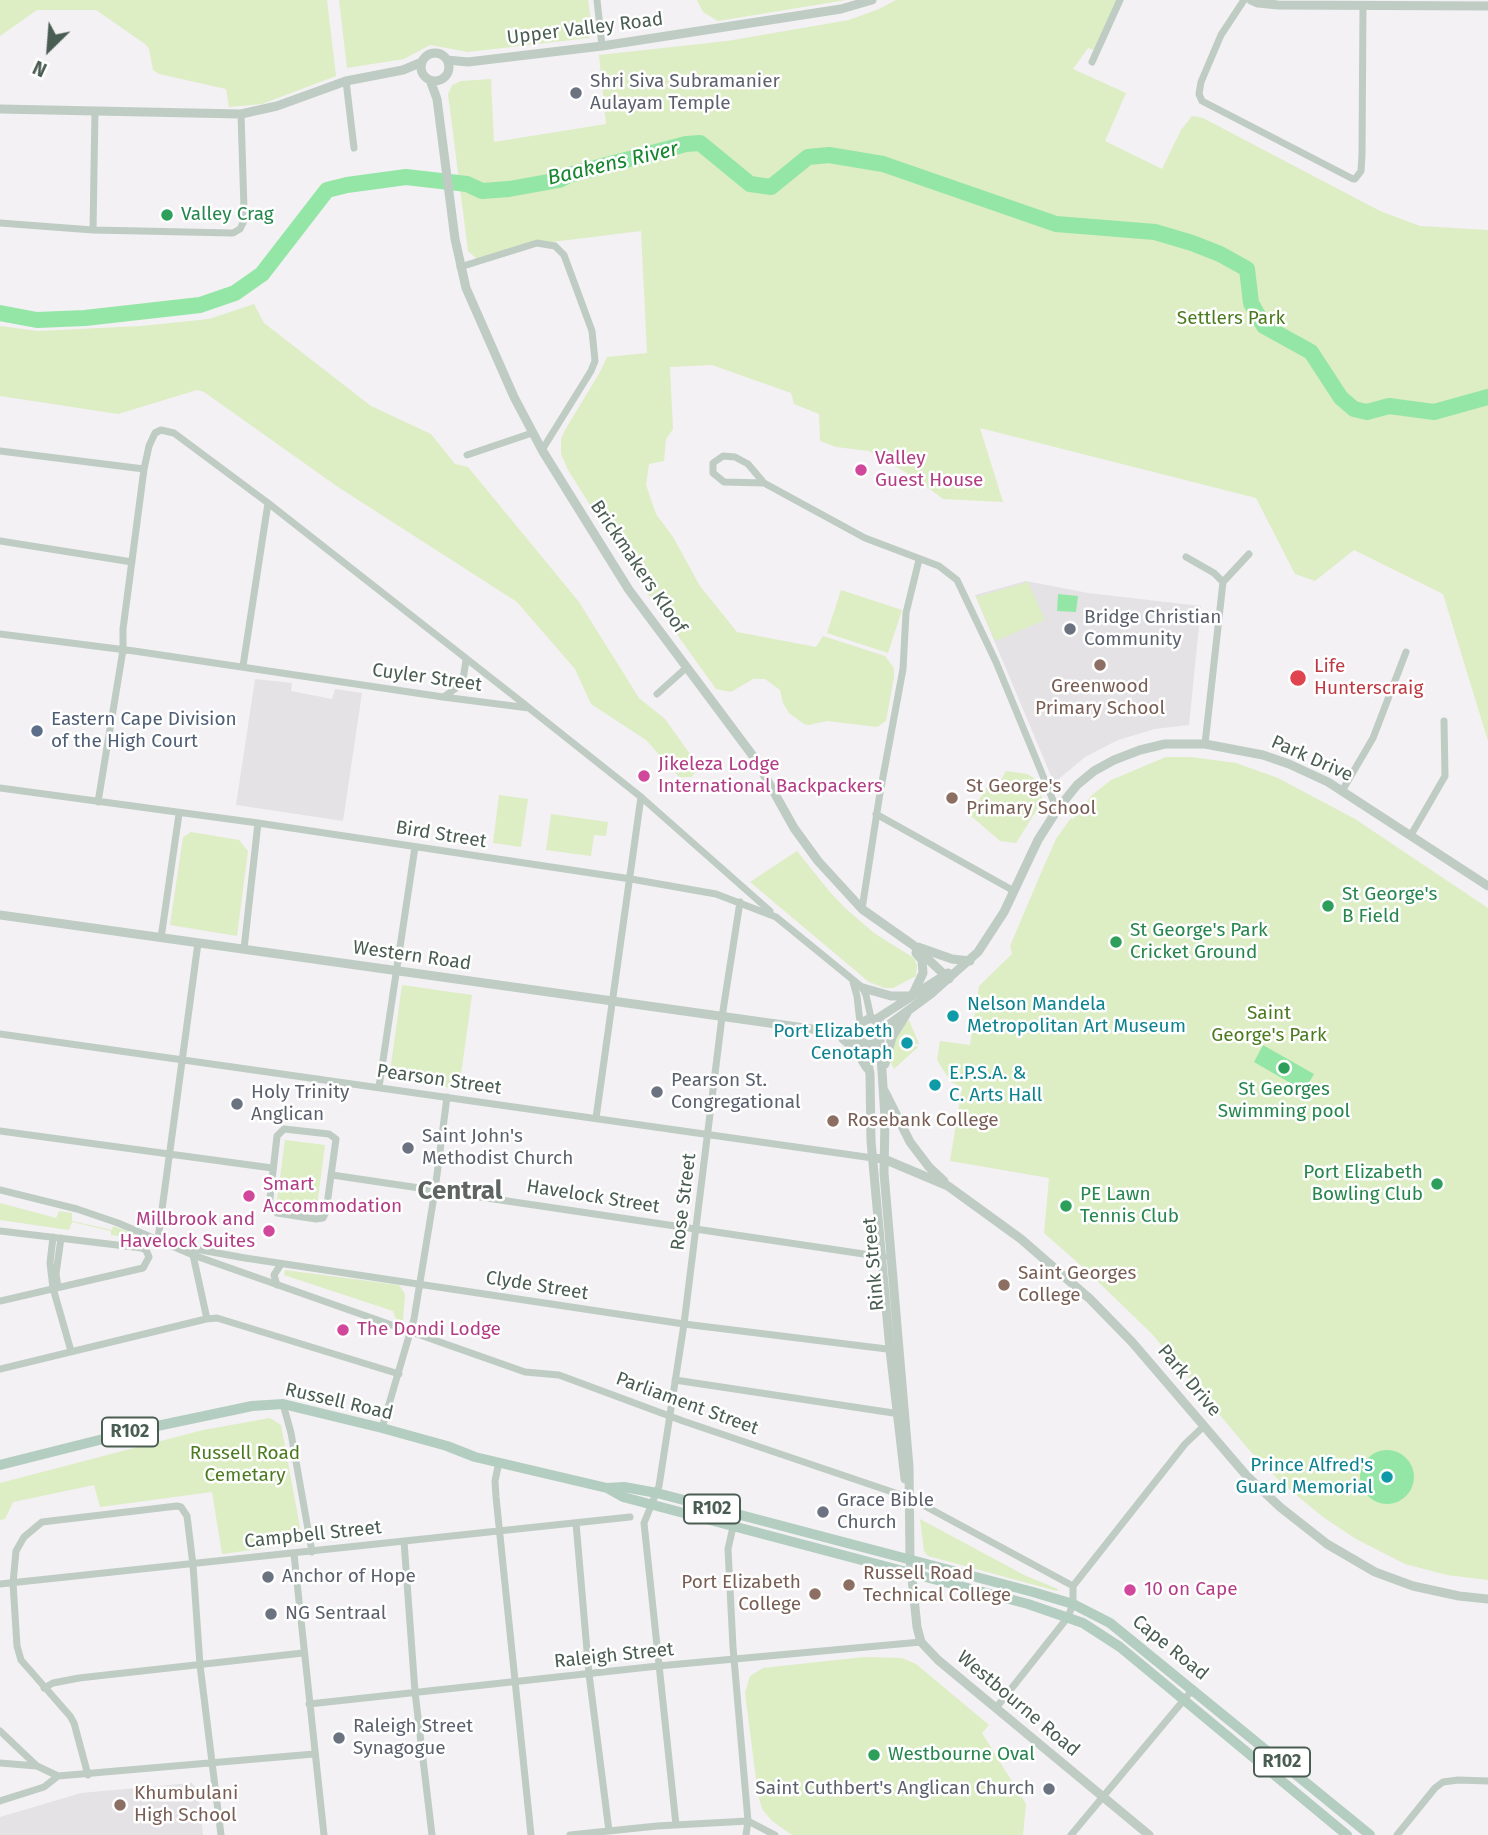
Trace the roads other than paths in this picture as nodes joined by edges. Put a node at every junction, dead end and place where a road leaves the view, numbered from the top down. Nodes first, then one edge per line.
1 (597, 0) edge
2 (872, 0) edge
3 (1120, 0) edge
4 (1244, 0) edge
5 (1251, 0) edge
6 (1272, 0) edge
7 (1289, 4) junction
8 (1363, 5) junction
9 (1488, 6) edge
10 (602, 46) junction
11 (422, 62) junction
12 (1092, 62) dead end
13 (448, 65) junction
14 (402, 70) junction
15 (422, 73) junction
16 (442, 79) junction
17 (430, 80) junction
18 (345, 81) junction
19 (437, 99) junction
20 (0, 109) edge
21 (96, 111) junction
22 (241, 114) junction
23 (354, 148) dead end
24 (0, 223) edge
25 (93, 230) junction
26 (460, 267) junction
27 (532, 432) junction
28 (542, 450) junction
29 (0, 451) edge
30 (467, 455) dead end
31 (144, 470) junction
32 (764, 482) junction
33 (268, 503) junction
34 (0, 541) edge
35 (1249, 554) dead end
36 (1186, 557) dead end
37 (919, 560) junction
38 (132, 562) junction
39 (1223, 582) junction
40 (0, 634) edge
41 (123, 650) junction
42 (1406, 652) dead end
43 (466, 660) junction
44 (243, 666) junction
45 (686, 668) junction
46 (657, 694) dead end
47 (443, 697) junction
48 (529, 708) junction
49 (1444, 721) dead end
50 (1205, 744) junction
51 (0, 788) edge
52 (1342, 791) junction
53 (641, 797) junction
54 (98, 802) junction
55 (1057, 810) junction
56 (179, 814) junction
57 (876, 814) junction
58 (258, 823) junction
59 (1411, 835) junction
60 (415, 847) junction
61 (631, 878) junction
62 (1488, 886) edge
63 (1014, 891) junction
64 (740, 902) junction
65 (862, 909) junction
66 (0, 915) edge
67 (776, 917) junction
68 (901, 937) junction
69 (161, 938) junction
70 (198, 943) junction
71 (913, 945) junction
72 (244, 949) junction
73 (970, 961) junction
74 (395, 971) junction
75 (947, 977) junction
76 (852, 979) junction
77 (863, 988) junction
78 (912, 995) junction
79 (612, 1002) junction
80 (910, 1008) junction
81 (722, 1017) junction
82 (873, 1019) junction
83 (858, 1026) junction
84 (883, 1029) junction
85 (818, 1030) junction
86 (0, 1034) edge
87 (838, 1037) junction
88 (880, 1041) junction
89 (862, 1042) junction
90 (182, 1060) junction
91 (870, 1074) junction
92 (883, 1079) junction
93 (379, 1087) junction
94 (884, 1090) junction
95 (447, 1097) junction
96 (596, 1118) junction
97 (0, 1131) edge
98 (708, 1135) junction
99 (168, 1155) junction
100 (873, 1158) junction
101 (884, 1159) junction
102 (272, 1168) junction
103 (332, 1175) junction
104 (948, 1186) junction
105 (435, 1189) junction
106 (0, 1190) edge
107 (696, 1229) junction
108 (0, 1231) edge
109 (57, 1237) junction
110 (158, 1239) junction
111 (171, 1244) junction
112 (193, 1255) junction
113 (887, 1257) junction
114 (281, 1264) junction
115 (421, 1284) junction
116 (277, 1285) junction
117 (55, 1288) junction
118 (0, 1301) edge
119 (207, 1318) junction
120 (684, 1324) junction
121 (411, 1332) junction
122 (895, 1350) junction
123 (71, 1351) junction
124 (0, 1369) edge
125 (399, 1374) junction
126 (675, 1380) junction
127 (283, 1404) junction
128 (900, 1414) junction
129 (669, 1415) junction
130 (1204, 1426) junction
131 (382, 1428) junction
132 (499, 1462) junction
133 (0, 1466) edge
134 (607, 1488) junction
135 (657, 1493) junction
136 (910, 1498) junction
137 (651, 1505) junction
138 (630, 1517) dead end
139 (576, 1523) junction
140 (733, 1527) junction
141 (499, 1532) junction
142 (404, 1541) junction
143 (312, 1552) junction
144 (294, 1554) junction
145 (910, 1559) junction
146 (193, 1565) junction
147 (911, 1574) junction
148 (13, 1583) junction
149 (0, 1584) edge
150 (1073, 1586) junction
151 (1488, 1599) edge
152 (1073, 1604) junction
153 (1068, 1617) junction
154 (922, 1643) junction
155 (303, 1653) junction
156 (734, 1660) junction
157 (200, 1665) junction
158 (658, 1666) junction
159 (589, 1674) junction
160 (514, 1682) junction
161 (44, 1688) junction
162 (1193, 1689) junction
163 (415, 1692) junction
164 (1184, 1700) junction
165 (309, 1703) junction
166 (996, 1708) junction
167 (0, 1731) edge
168 (314, 1754) junction
169 (214, 1762) junction
170 (0, 1763) edge
171 (37, 1766) junction
172 (89, 1774) junction
173 (58, 1776) junction
174 (1488, 1781) edge
175 (1103, 1797) junction
176 (0, 1801) edge
177 (748, 1821) junction
178 (676, 1825) junction
179 (609, 1831) junction
180 (633, 1832) edge
181 (749, 1834) edge
182 (221, 1835) edge
183 (324, 1835) edge
184 (432, 1835) edge
185 (531, 1835) edge
186 (570, 1835) edge
187 (775, 1835) edge
188 (1071, 1835) edge
189 (1149, 1835) edge
190 (1348, 1835) edge
191 (1370, 1835) edge
192 (1397, 1835) edge

1 - 10 street
2 - 10 street, Upper Valley Road
3 - 12 street
4 - 8 street
5 - 7 street
6 - 7 street
7 - 8 street
8 - 9 street
10 - 13 street, Upper Valley Road
11 - 13 street
11 - 14 street
11 - 15 street
13 - 16 street
14 - 15 street
14 - 18 street
15 - 17 street
16 - 17 street
16 - 19 street, Brickmakers Kloof
17 - 19 street, Brickmakers Kloof
18 - 22 street
18 - 23 street
19 - 26 street, Brickmakers Kloof
20 - 21 street
21 - 22 street
21 - 25 street
22 - 25 street
24 - 25 street
26 - 27 street, Brickmakers Kloof
26 - 28 street
27 - 28 street, Brickmakers Kloof
27 - 30 street
28 - 45 street, Brickmakers Kloof
29 - 31 street
31 - 33 street
31 - 38 street
32 - 32 street
32 - 37 street
33 - 43 street
33 - 44 street
34 - 38 street
35 - 39 street
36 - 39 street
37 - 55 street
37 - 57 street
38 - 41 street
39 - 50 street
40 - 41 street, Cuyler Street
41 - 44 street, Cuyler Street
41 - 54 street
42 - 52 street
43 - 47 street
43 - 48 street
44 - 47 street, Cuyler Street
45 - 46 street
45 - 65 street, Brickmakers Kloof
47 - 48 street, Cuyler Street
48 - 53 street
49 - 59 street
50 - 52 street, Park Drive
50 - 55 street, Park Drive
51 - 54 street, Bird Street
52 - 59 street, Park Drive
53 - 61 street
53 - 67 street
54 - 56 street, Bird Street
55 - 63 street, Park Drive
56 - 58 street, Bird Street
56 - 69 street
57 - 63 street
57 - 65 street
58 - 60 street, Bird Street
58 - 72 street
59 - 62 street, Park Drive
60 - 61 street, Bird Street
60 - 74 street
61 - 64 street, Bird Street
61 - 79 street
63 - 73 street, Park Drive
64 - 67 street, Bird Street
64 - 81 street, Rose Street
65 - 68 street, Brickmakers Kloof
66 - 69 street, Western Road
67 - 76 street, Bird Street
68 - 71 street, Brickmakers Kloof
68 - 78 street
69 - 70 street, Western Road
70 - 72 street, Western Road
70 - 90 street
71 - 73 street
71 - 75 street, Brickmakers Kloof
72 - 74 street, Western Road
73 - 75 street, Park Drive
74 - 79 street, Western Road
74 - 93 street
75 - 78 street, Park Drive
75 - 80 street, Park Drive
76 - 77 street, Bird Street
76 - 83 street
77 - 78 street
77 - 82 street
78 - 82 street, Park Drive
79 - 81 street, Western Road
79 - 96 street
80 - 84 street, Park Drive
80 - 92 street
81 - 85 street, Western Road
81 - 98 street, Rose Street
82 - 83 street
82 - 84 street
83 - 85 street, Western Road
83 - 89 street
84 - 88 street
85 - 87 street, Western Road
86 - 90 street, Pearson Street
87 - 89 street, Western Road
87 - 91 street
88 - 89 street
88 - 92 street, Rink Street
89 - 91 street, Rink Street
90 - 93 street, Pearson Street
90 - 99 street
91 - 100 street, Rink Street
92 - 94 street, Rink Street
93 - 95 street, Pearson Street
94 - 101 street, Rink Street
94 - 104 street
95 - 96 street, Pearson Street
95 - 105 street
96 - 98 street, Pearson Street
97 - 99 street
98 - 100 street, Pearson Street
98 - 107 street, Rose Street
99 - 102 street
99 - 110 street
100 - 101 street, Park Drive
100 - 113 street, Rink Street
101 - 104 street, Park Drive
101 - 113 street, Rink Street
102 - 103 street
102 - 103 street
103 - 105 street, Havelock Street
104 - 130 street, Park Drive
105 - 107 street, Havelock Street
105 - 115 street
106 - 110 street, Parliament Street
107 - 113 street, Havelock Street
107 - 120 street, Rose Street
108 - 109 street
109 - 117 street
109 - 117 street
110 - 111 street, Parliament Street
111 - 112 street, Parliament Street
111 - 114 street, Clyde Street
112 - 116 street, Parliament Street
112 - 119 street
113 - 122 street, Rink Street
114 - 115 street, Clyde Street
114 - 116 street
115 - 120 street, Clyde Street
115 - 121 street
116 - 121 street, Parliament Street
117 - 118 street
117 - 123 street
119 - 123 street
119 - 125 street
120 - 122 street, Clyde Street
120 - 126 street, Rose Street
121 - 125 street
121 - 129 street, Parliament Street
122 - 128 street, Rink Street
123 - 124 street
125 - 131 street
126 - 128 street
126 - 129 street, Rose Street
127 - 131 main road, Russell Road / R102
127 - 133 main road, Russell Road / R102
127 - 143 street
128 - 136 street, Rink Street
129 - 135 street, Rose Street
129 - 136 street, Parliament Street
130 - 150 street
130 - 151 street, Park Drive
131 - 132 main road, Russell Road / R102
132 - 134 main road, Russell Road / R102
132 - 141 street
134 - 135 main road, Russell Road / R102
134 - 137 main road, Russell Road / R102
135 - 137 street, Rose Street
135 - 145 main road, Russell Road / R102
136 - 145 street, Rink Street
136 - 150 street, Parliament Street
137 - 140 main road, Russell Road / R102
137 - 158 street, Rose Street
138 - 139 street, Campbell Street
139 - 141 street, Campbell Street
139 - 159 street
140 - 147 main road, Russell Road / R102
140 - 156 street
141 - 142 street, Campbell Street
141 - 160 street
142 - 143 street, Campbell Street
142 - 163 street
143 - 144 street, Campbell Street
144 - 146 street, Campbell Street
144 - 155 street
145 - 147 street, Rink Street
145 - 152 main road, Cape Road / R102
146 - 148 street, Campbell Street
146 - 148 street
146 - 157 street
147 - 153 main road, Cape Road / R102
147 - 154 street
148 - 149 street, Campbell Street
148 - 161 street
150 - 152 street
152 - 153 street
152 - 162 main road, Cape Road / R102
153 - 164 main road, Cape Road / R102
153 - 166 street
154 - 156 street, Raleigh Street
154 - 166 street, Westbourne Road
155 - 157 street
155 - 165 street
156 - 158 street, Raleigh Street
156 - 177 street
157 - 161 street
157 - 169 street
158 - 159 street, Raleigh Street
158 - 178 street, Rose Street
159 - 160 street, Raleigh Street
159 - 179 street
160 - 163 street, Raleigh Street
160 - 185 street
161 - 172 street
162 - 164 street
162 - 191 main road, Cape Road / R102
163 - 165 street, Raleigh Street
163 - 184 street
164 - 175 street
164 - 190 main road, Cape Road / R102
165 - 168 street
166 - 175 street, Westbourne Road
167 - 171 street
168 - 169 street
168 - 183 street
169 - 172 street
169 - 182 street
170 - 171 street
171 - 173 street
172 - 173 street
173 - 176 street
174 - 192 street
175 - 188 street
175 - 189 street, Westbourne Road
177 - 178 street
177 - 181 street
177 - 187 street
178 - 180 street
179 - 180 street
179 - 186 street

